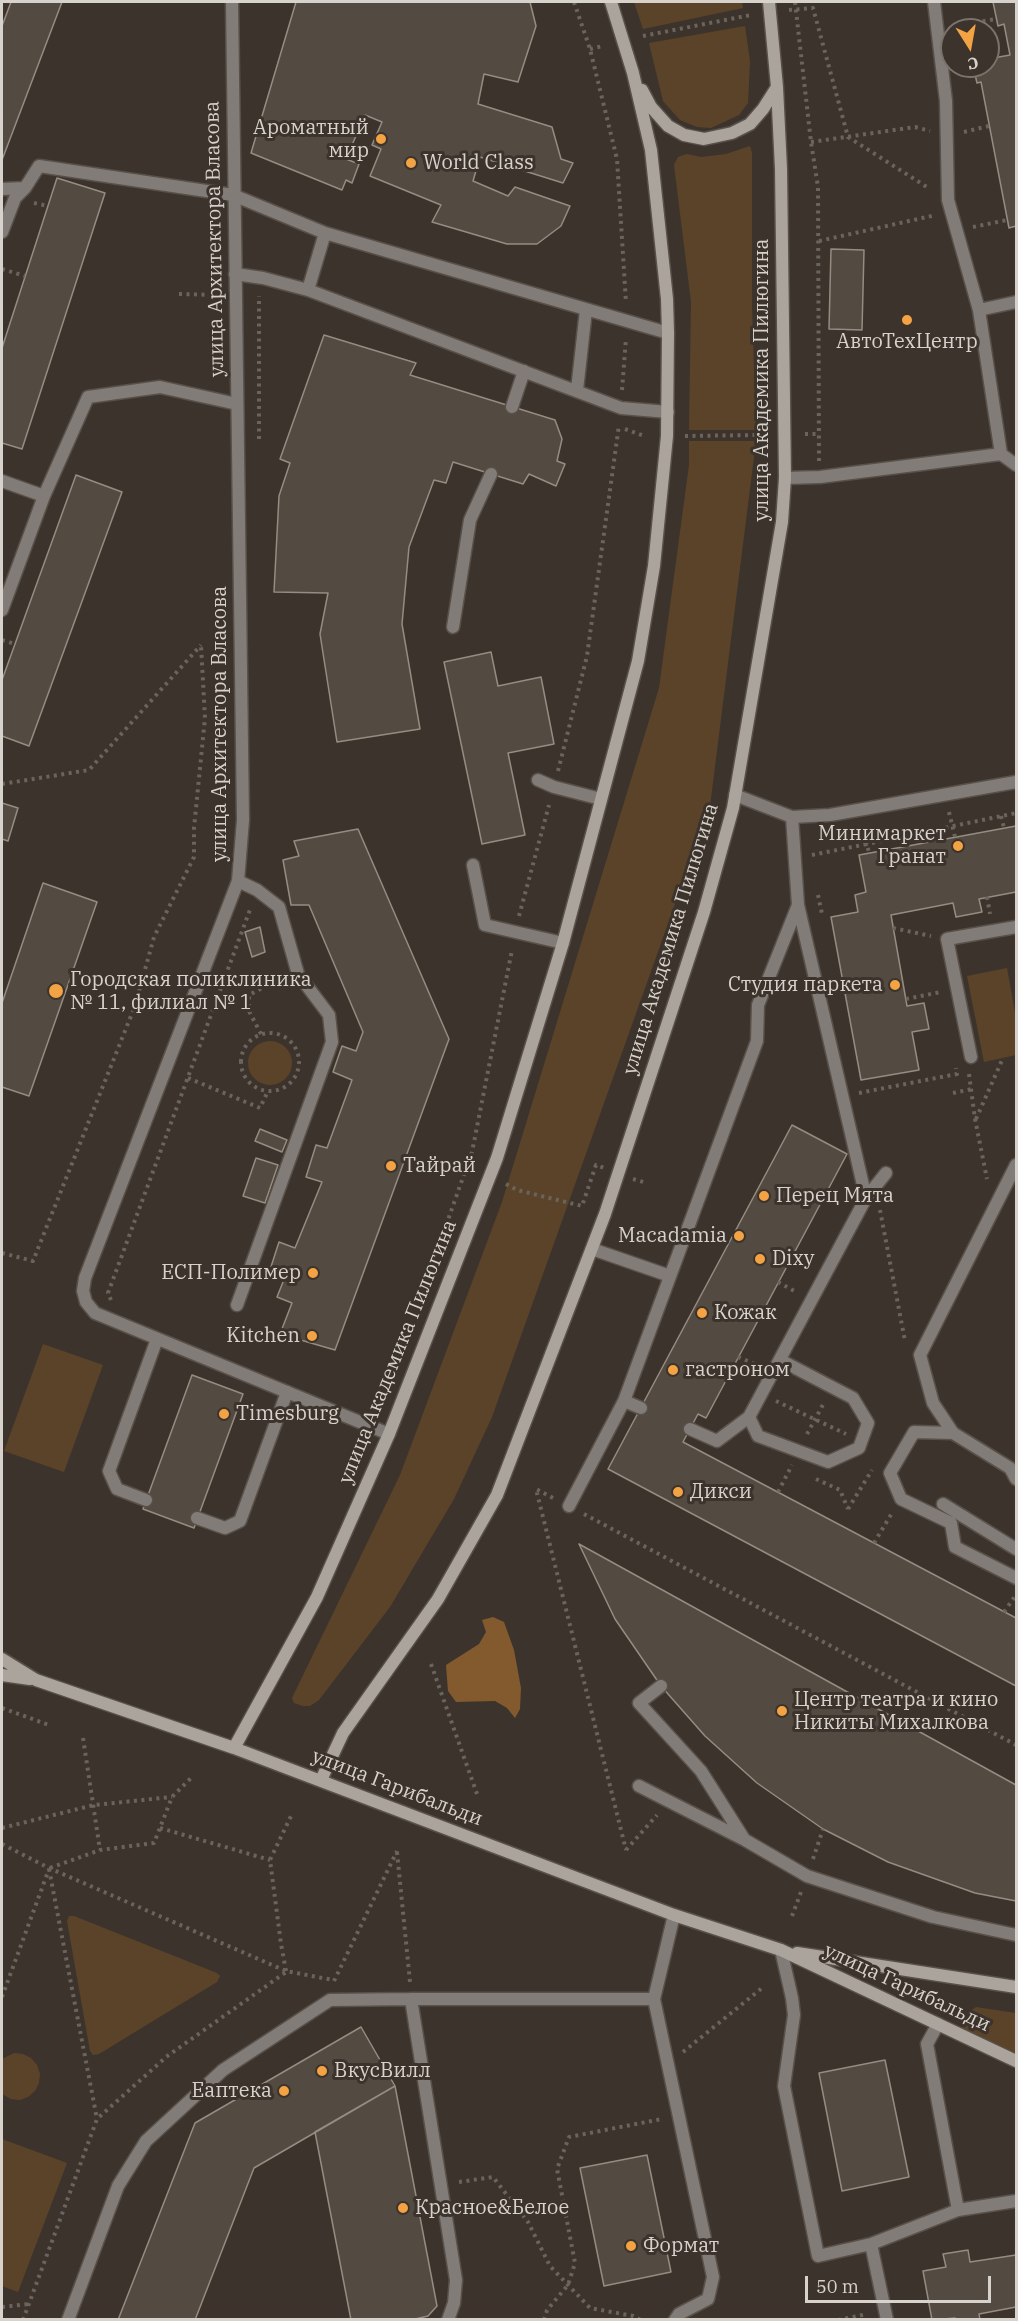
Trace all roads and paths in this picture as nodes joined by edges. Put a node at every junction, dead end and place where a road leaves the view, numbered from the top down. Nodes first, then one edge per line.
1 (232, 2) edge
2 (574, 2) edge
3 (611, 2) edge
4 (769, 2) edge
5 (795, 2) edge
6 (934, 2) edge
7 (796, 9) junction
8 (789, 10) dead end
9 (750, 15) dead end
10 (937, 28) junction
11 (940, 28) edge
12 (643, 36) dead end
13 (603, 46) dead end
14 (590, 49) junction
15 (633, 73) junction
16 (777, 87) junction
17 (989, 126) dead end
18 (946, 135) junction
19 (848, 137) junction
20 (811, 142) junction
21 (26, 188) junction
22 (2, 189) edge
23 (233, 195) junction
24 (950, 206) junction
25 (1007, 220) dead end
26 (956, 230) junction
27 (2, 232) edge
28 (325, 233) junction
29 (819, 241) junction
30 (2, 270) edge
31 (235, 274) junction
32 (25, 276) dead end
33 (308, 290) junction
34 (1017, 302) edge
35 (586, 309) junction
36 (979, 310) junction
37 (627, 322) junction
38 (668, 333) junction
39 (524, 371) junction
40 (577, 390) junction
41 (237, 404) junction
42 (512, 407) dead end
43 (621, 408) junction
44 (668, 412) junction
45 (619, 426) junction
46 (805, 434) dead end
47 (818, 434) junction
48 (758, 435) dead end
49 (644, 436) dead end
50 (685, 436) dead end
51 (1001, 454) junction
52 (1017, 465) edge
53 (491, 474) dead end
54 (820, 477) junction
55 (785, 478) junction
56 (2, 481) edge
57 (44, 496) junction
58 (2, 610) edge
59 (453, 627) dead end
60 (2, 640) edge
61 (15, 644) dead end
62 (538, 780) dead end
63 (1017, 782) edge
64 (2, 784) edge
65 (554, 787) junction
66 (735, 795) junction
67 (601, 800) junction
68 (860, 810) junction
69 (1017, 813) edge
70 (1001, 816) junction
71 (792, 817) junction
72 (952, 826) junction
73 (1004, 828) dead end
74 (955, 837) dead end
75 (867, 844) junction
76 (808, 845) dead end
77 (869, 853) dead end
78 (473, 865) dead end
79 (238, 881) junction
80 (798, 905) junction
81 (1017, 927) edge
82 (893, 928) dead end
83 (515, 934) junction
84 (947, 939) junction
85 (562, 943) junction
86 (264, 987) dead end
87 (958, 989) junction
88 (906, 999) dead end
89 (261, 1034) junction
90 (971, 1057) dead end
91 (1003, 1058) dead end
92 (955, 1062) dead end
93 (957, 1074) junction
94 (188, 1078) dead end
95 (972, 1089) junction
96 (268, 1091) junction
97 (858, 1093) dead end
98 (952, 1093) dead end
99 (975, 1119) junction
100 (468, 1163) junction
101 (1017, 1165) edge
102 (618, 1173) junction
103 (886, 1173) dead end
104 (490, 1175) junction
105 (647, 1183) dead end
106 (867, 1198) junction
107 (994, 1209) junction
108 (883, 1224) dead end
109 (592, 1249) junction
110 (2, 1253) edge
111 (670, 1276) junction
112 (237, 1305) dead end
113 (417, 1306) dead end
114 (157, 1339) junction
115 (920, 1354) junction
116 (780, 1360) junction
117 (832, 1387) junction
118 (287, 1392) junction
119 (762, 1395) junction
120 (624, 1401) junction
121 (641, 1408) dead end
122 (749, 1417) junction
123 (815, 1419) junction
124 (690, 1429) dead end
125 (953, 1433) junction
126 (389, 1434) junction
127 (861, 1441) junction
128 (799, 1451) junction
129 (790, 1468) junction
130 (872, 1470) dead end
131 (800, 1472) dead end
132 (810, 1477) dead end
133 (1017, 1479) edge
134 (778, 1492) dead end
135 (901, 1499) junction
136 (146, 1500) dead end
137 (943, 1504) dead end
138 (569, 1506) junction
139 (197, 1518) dead end
140 (874, 1543) dead end
141 (1017, 1549) edge
142 (1017, 1578) edge
143 (1017, 1594) edge
144 (1004, 1612) dead end
145 (2, 1659) edge
146 (431, 1664) dead end
147 (2, 1675) edge
148 (36, 1680) junction
149 (661, 1686) dead end
150 (2, 1708) edge
151 (49, 1725) dead end
152 (83, 1738) dead end
153 (1017, 1745) edge
154 (234, 1748) junction
155 (192, 1777) dead end
156 (321, 1780) junction
157 (639, 1786) dead end
158 (477, 1794) dead end
159 (172, 1797) junction
160 (669, 1801) junction
161 (94, 1805) junction
162 (292, 1814) dead end
163 (2, 1828) edge
164 (160, 1828) junction
165 (745, 1840) junction
166 (2, 1844) edge
167 (100, 1850) junction
168 (270, 1860) junction
169 (49, 1868) junction
170 (674, 1914) junction
171 (1017, 1935) edge
172 (781, 1950) junction
173 (286, 1971) junction
174 (334, 1980) dead end
175 (1017, 1987) edge
176 (762, 1988) dead end
177 (2, 1996) edge
178 (411, 1999) junction
179 (654, 2000) junction
180 (938, 2024) junction
181 (1017, 2061) edge
182 (668, 2064) junction
183 (680, 2115) junction
184 (97, 2119) junction
185 (439, 2186) junction
186 (1017, 2201) edge
187 (958, 2210) junction
188 (871, 2244) junction
189 (568, 2285) junction
190 (28, 2304) junction
191 (2, 2307) edge
192 (886, 2315) edge
193 (23, 2319) edge
194 (68, 2319) edge
195 (448, 2319) edge
196 (544, 2319) edge
197 (641, 2319) edge
198 (675, 2319) edge
199 (838, 2319) edge

1 - 23 street, улица Архитектора Власова
2 - 14 path
3 - 15 street, улица Академика Пилюгина
4 - 16 street, улица Академика Пилюгина
5 - 7 path
6 - 10 street
7 - 8 path
7 - 19 path
7 - 20 path
9 - 12 path
10 - 11 path
10 - 18 street
13 - 14 path
14 - 37 path
15 - 16 street
15 - 38 street, улица Академика Пилюгина
16 - 55 street, улица Академика Пилюгина
17 - 18 path
18 - 19 path
18 - 24 street
19 - 20 path
19 - 24 path
20 - 29 path
21 - 22 street
21 - 23 street
21 - 27 street
23 - 28 street
23 - 31 street, улица Архитектора Власова
24 - 26 street
24 - 29 path
25 - 26 path
26 - 36 street
28 - 33 street
28 - 35 street
29 - 47 path
30 - 32 path
31 - 33 street
31 - 41 street, улица Архитектора Власова
33 - 39 street
34 - 36 street
35 - 37 street
35 - 40 street
36 - 51 street
37 - 38 street
37 - 43 path
38 - 44 street, улица Академика Пилюгина
39 - 40 street
39 - 42 street
40 - 43 street
41 - 57 street
41 - 79 street, улица Архитектора Власова
43 - 44 street
43 - 45 path
44 - 67 street, улица Академика Пилюгина
45 - 49 path
45 - 65 path
46 - 47 path
47 - 54 path
48 - 50 path
51 - 52 street
51 - 54 street
53 - 59 street
54 - 55 street
55 - 66 street, улица Академика Пилюгина
56 - 57 street
57 - 58 street
60 - 61 path
62 - 65 street
63 - 68 street
64 - 110 path
65 - 67 street
65 - 83 path
66 - 71 street
66 - 102 street, улица Академика Пилюгина
67 - 85 street, улица Академика Пилюгина
68 - 71 street
68 - 75 path
69 - 70 path
70 - 72 path
70 - 73 path
71 - 80 street
72 - 74 path
72 - 75 path
75 - 76 path
75 - 77 path
78 - 83 street
79 - 112 street
79 - 114 street, улица Архитектора Власова
80 - 106 street
80 - 111 street
81 - 84 street
82 - 84 path
83 - 85 street
83 - 100 path
84 - 87 street
85 - 104 street, улица Академика Пилюгина
86 - 89 path
87 - 88 path
87 - 90 street
89 - 96 path
89 - 96 path
91 - 99 path
92 - 93 path
93 - 95 path
93 - 97 path
94 - 96 path
95 - 98 path
95 - 99 path
99 - 107 path
100 - 104 path
100 - 113 path
101 - 107 street
102 - 104 path
102 - 105 path
102 - 109 street, улица Академика Пилюгина
103 - 106 street
104 - 126 street, улица Академика Пилюгина
106 - 116 street
107 - 115 street
108 - 115 path
109 - 111 street
109 - 156 street, улица Академика Пилюгина
111 - 120 street
114 - 118 street, улица Архитектора Власова
114 - 136 street
115 - 125 street
116 - 117 street
116 - 119 street
117 - 123 path
117 - 127 street
118 - 126 street, улица Архитектора Власова
118 - 139 street
119 - 122 street
119 - 123 path
120 - 121 street
120 - 138 street
122 - 124 street
122 - 128 street
123 - 127 path
123 - 128 path
125 - 133 street
125 - 135 street
126 - 154 street, улица Академика Пилюгина
127 - 128 street
128 - 129 path
129 - 131 path
129 - 134 path
130 - 132 path
135 - 140 path
135 - 142 street
137 - 141 street
138 - 153 path
138 - 160 path
143 - 144 path
145 - 148 street, улица Гарибальди
146 - 158 path
147 - 148 street
148 - 154 street, улица Гарибальди
149 - 165 street
150 - 151 path
152 - 161 path
154 - 156 street, улица Гарибальди
155 - 159 path
156 - 170 street, улица Гарибальди
157 - 160 street
159 - 161 path
159 - 164 path
160 - 165 street
161 - 163 path
161 - 167 path
162 - 168 path
164 - 167 path
164 - 168 path
165 - 171 street
166 - 169 path
167 - 169 path
168 - 173 path
169 - 173 path
169 - 177 path
169 - 184 path
170 - 172 street, улица Гарибальди
170 - 179 street
172 - 175 street, улица Гарибальди
172 - 180 street, улица Гарибальди
172 - 188 street
173 - 184 path
174 - 178 path
176 - 182 path
178 - 179 street
178 - 185 street
178 - 194 street
179 - 182 street
180 - 181 street, улица Гарибальди
180 - 187 street
182 - 183 street
183 - 189 path
183 - 198 street
184 - 190 path
185 - 189 path
185 - 195 street
186 - 187 street
187 - 188 street
188 - 192 street
189 - 196 path
189 - 197 path
190 - 191 path
190 - 193 path
192 - 199 path

